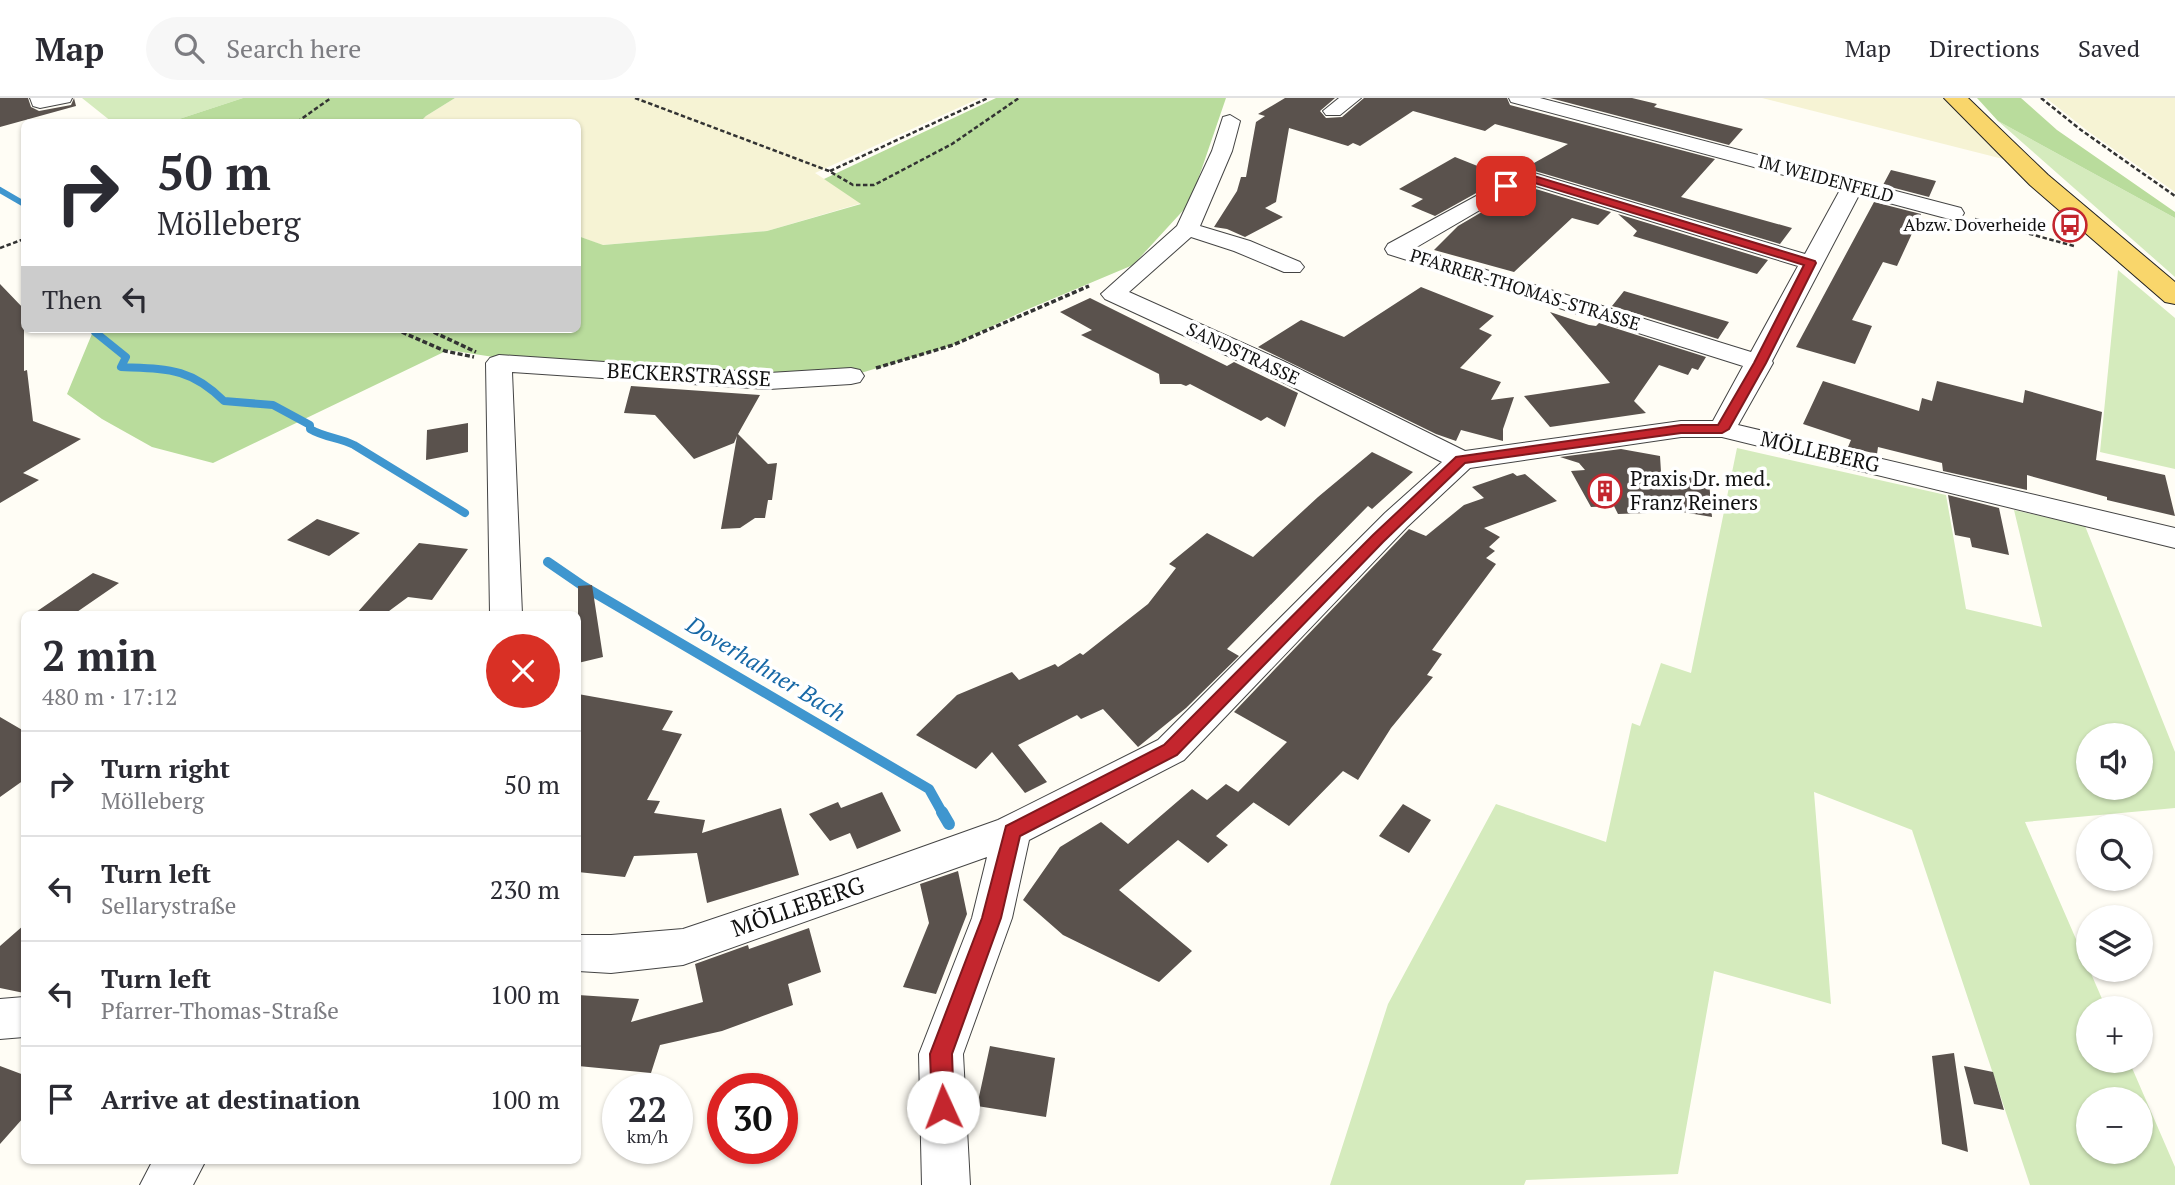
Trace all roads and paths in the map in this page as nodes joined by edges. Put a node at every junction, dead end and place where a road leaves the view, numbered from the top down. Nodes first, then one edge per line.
1 (39, 98) edge
2 (63, 98) edge
3 (331, 98) edge
4 (635, 98) edge
5 (988, 98) edge
6 (1019, 98) edge
7 (1352, 98) edge
8 (1518, 98) edge
9 (1955, 98) edge
10 (2041, 98) edge
11 (1333, 111) dead end
12 (301, 119) edge
13 (1230, 121) dead end
14 (829, 171) junction
15 (1853, 186) junction
16 (2175, 196) edge
17 (1953, 213) joint
18 (1187, 229) junction
19 (21, 240) edge
20 (0, 247) edge
21 (2133, 260) junction
22 (1811, 263) junction
23 (1292, 267) dead end
24 (1113, 294) junction
25 (2175, 296) edge
26 (404, 333) edge
27 (435, 333) edge
28 (499, 363) junction
29 (1760, 363) junction
30 (851, 376) joint
31 (1722, 429) junction
32 (1461, 460) junction
33 (2175, 538) edge
34 (506, 611) edge
35 (1012, 831) junction
36 (581, 953) edge
37 (21, 1017) edge
38 (0, 1019) edge
39 (180, 1164) edge
40 (164, 1185) edge
41 (946, 1185) edge

1 - 2 street
3 - 12 path
4 - 14 path
5 - 14 path
6 - 14 path
7 - 11 street
8 - 15 street, IM WEIDENFELD
9 - 21 main road
10 - 16 path
13 - 18 street
15 - 17 street, IM WEIDENFELD
15 - 22 street
17 - 21 path
18 - 23 street
18 - 24 street
19 - 20 path
21 - 25 main road
22 - 29 street
22 - 29 street, PFARRER-THOMAS-STRASSE
24 - 30 path
24 - 32 street, SANDSTRASSE
26 - 28 path
27 - 28 path
28 - 30 street, BECKERSTRASSE
28 - 34 street
29 - 31 street
31 - 32 street, MÖLLEBERG
31 - 33 street, MÖLLEBERG
32 - 35 street, MÖLLEBERG
35 - 36 street, MÖLLEBERG
35 - 41 street
37 - 38 street
39 - 40 street

